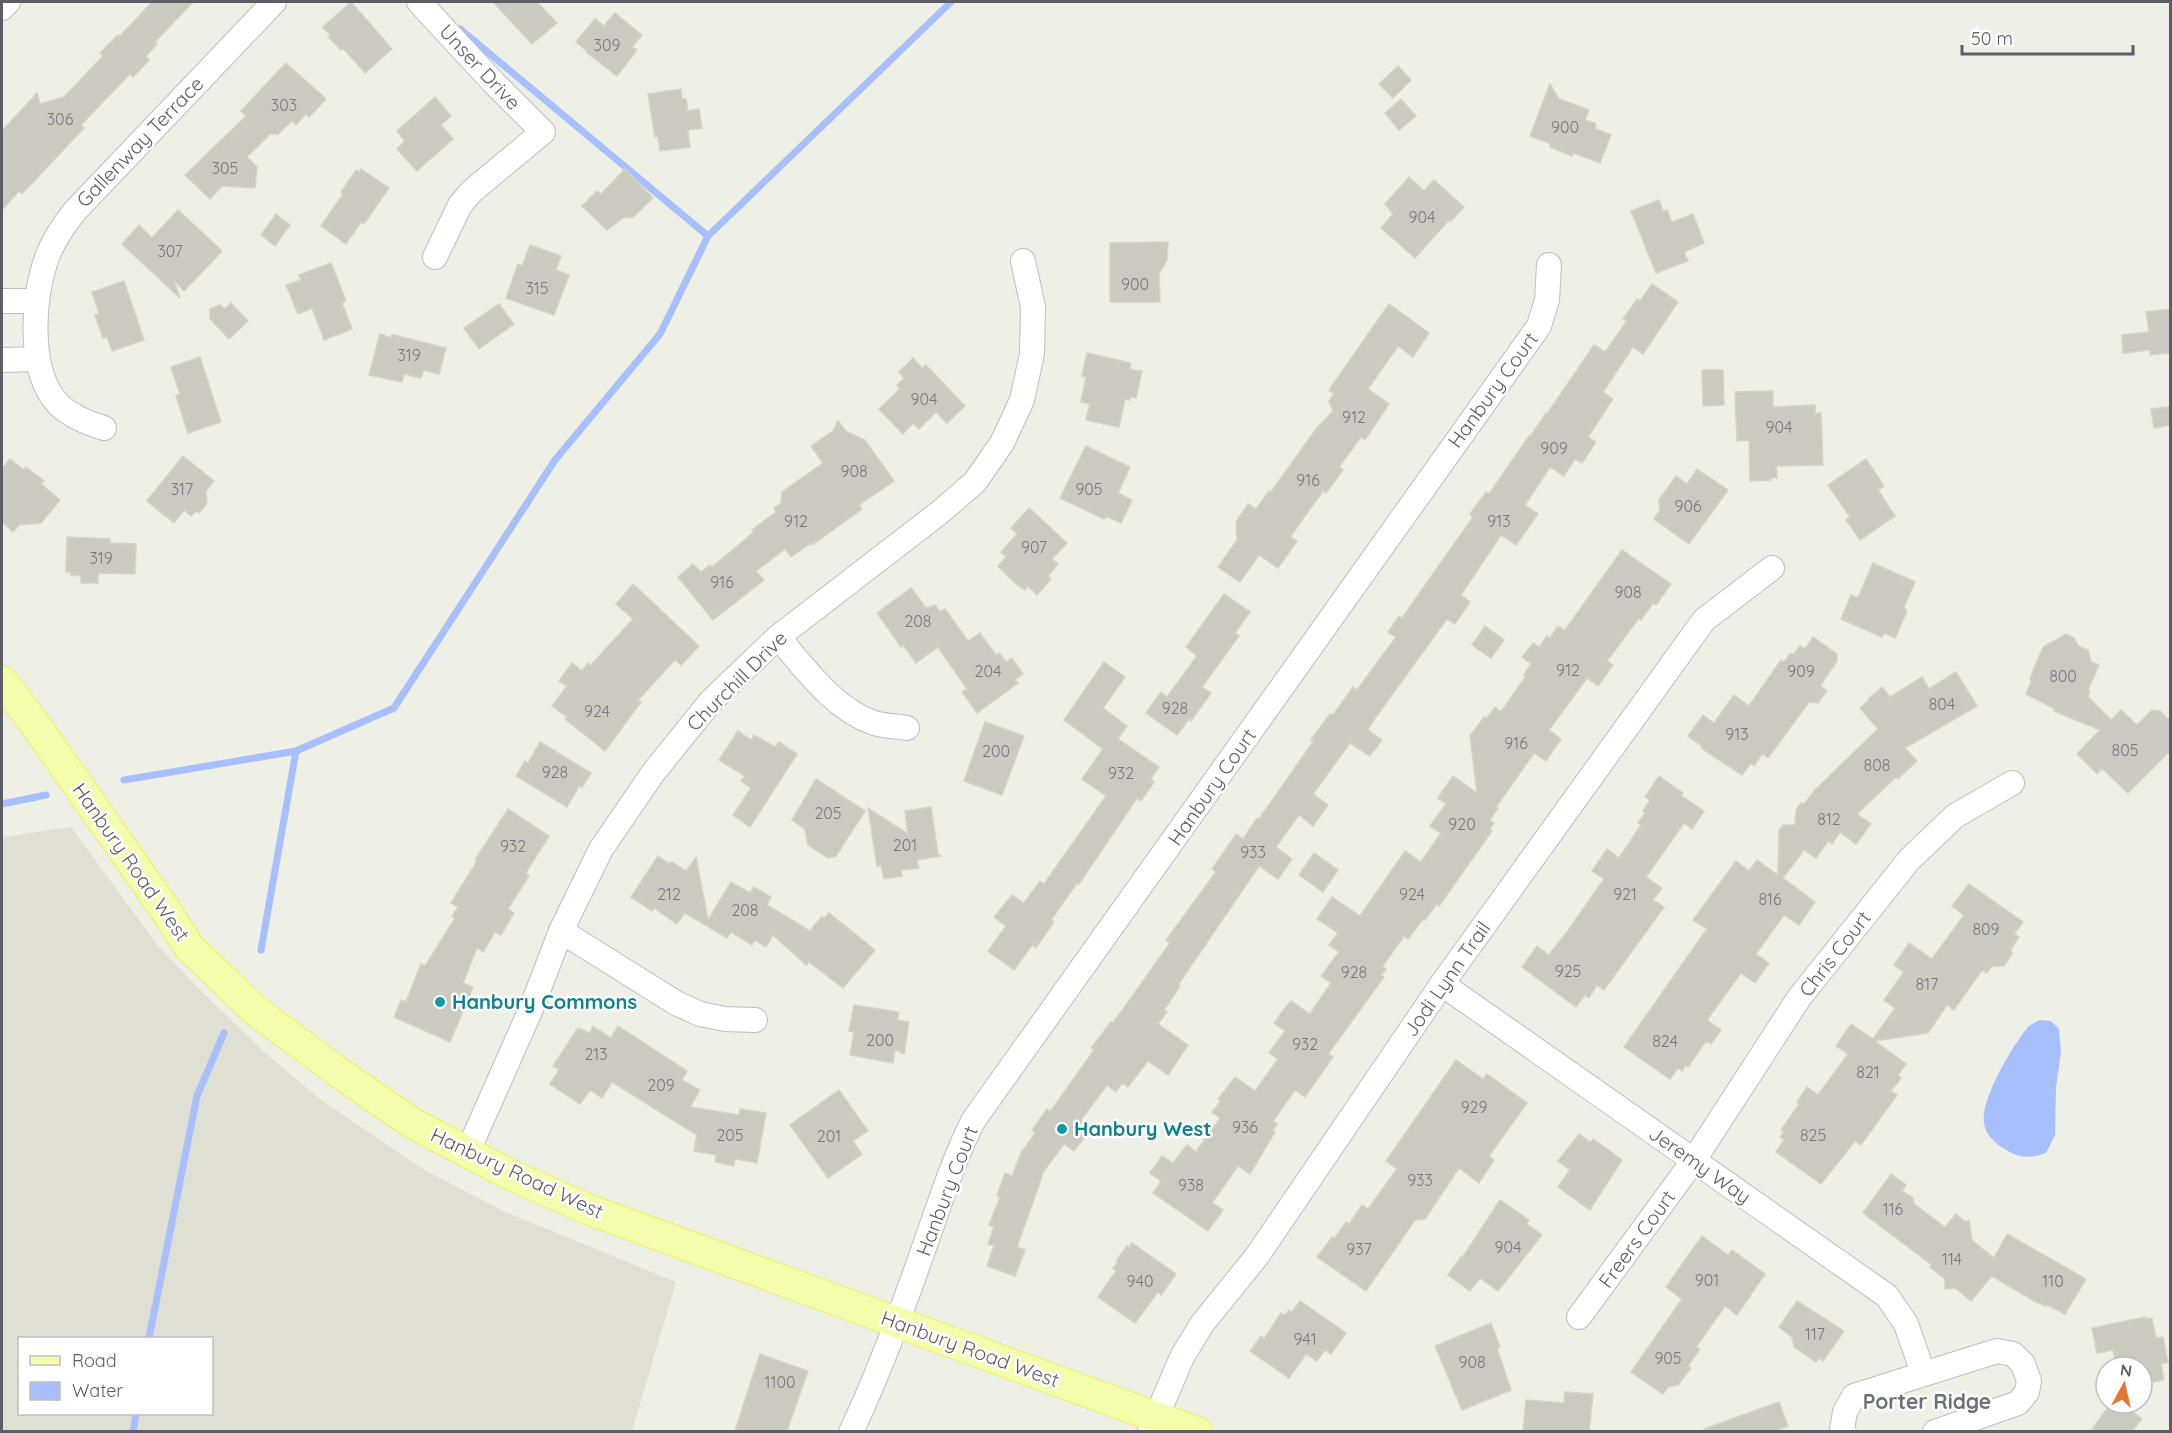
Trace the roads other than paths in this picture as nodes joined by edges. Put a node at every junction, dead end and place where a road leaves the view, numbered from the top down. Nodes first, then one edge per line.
1 (8, 2) edge
2 (274, 2) edge
3 (419, 2) edge
4 (2, 8) edge
5 (435, 257) dead end
6 (1023, 261) dead end
7 (1549, 266) dead end
8 (2, 301) edge
9 (37, 301) junction
10 (37, 359) junction
11 (2, 360) edge
12 (104, 428) dead end
13 (1772, 568) dead end
14 (777, 637) junction
15 (2, 681) edge
16 (907, 728) dead end
17 (2012, 783) dead end
18 (561, 931) junction
19 (1442, 984) junction
20 (755, 1020) dead end
21 (468, 1151) junction
22 (1694, 1160) junction
23 (1579, 1317) dead end
24 (898, 1323) junction
25 (1923, 1373) junction
26 (1153, 1424) edge
27 (851, 1431) edge
28 (1197, 1431) edge
29 (1844, 1431) edge
30 (1935, 1431) edge

1 - 4 street
2 - 9 street, Gallenway Terrace
3 - 5 street, Unser Drive
6 - 14 street, Churchill Drive
7 - 24 street, Hanbury Court
8 - 9 street
9 - 10 street, Gallenway Terrace
10 - 11 street
10 - 12 street, Gallenway Terrace
13 - 19 street, Jodi Lynn Trail
14 - 16 street
14 - 18 street, Churchill Drive
15 - 21 main road, Hanbury Road West
17 - 22 street, Chris Court
18 - 20 street
18 - 21 street, Churchill Drive
19 - 22 street, Jeremy Way
19 - 26 street, Jodi Lynn Trail
21 - 24 main road, Hanbury Road West
22 - 23 street, Freers Court
22 - 25 street, Jeremy Way
24 - 26 main road, Hanbury Road West
24 - 27 street, Hanbury Court
25 - 29 street
25 - 30 street
26 - 28 main road, Hanbury Road West

